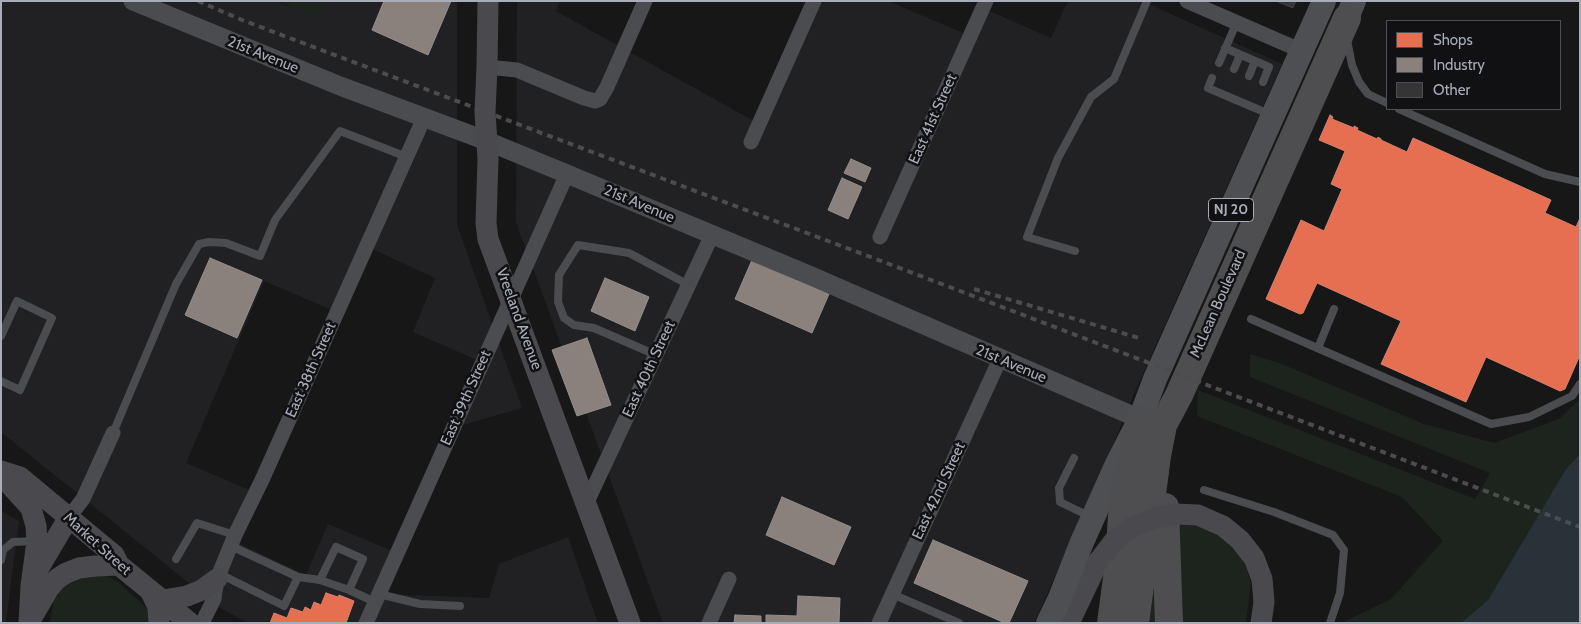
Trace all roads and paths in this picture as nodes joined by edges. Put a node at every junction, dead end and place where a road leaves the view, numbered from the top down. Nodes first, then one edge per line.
1 (133, 1) edge
2 (488, 1) edge
3 (645, 1) edge
4 (814, 1) edge
5 (986, 1) edge
6 (1147, 1) edge
7 (1187, 1) edge
8 (1324, 1) edge
9 (1351, 10) edge
10 (1236, 24) junction
11 (1225, 48) junction
12 (1302, 51) junction
13 (1240, 54) junction
14 (1255, 61) junction
15 (1219, 63) dead end
16 (488, 67) junction
17 (1234, 69) dead end
18 (1248, 76) dead end
19 (1212, 78) dead end
20 (1263, 82) dead end
21 (1227, 86) dead end
22 (1242, 93) dead end
23 (1223, 95) junction
24 (1256, 98) dead end
25 (1238, 101) junction
26 (1386, 103) edge
27 (1401, 110) edge
28 (1263, 112) junction
29 (424, 118) junction
30 (487, 141) junction
31 (751, 142) dead end
32 (407, 156) junction
33 (567, 174) junction
34 (1580, 182) edge
35 (712, 235) junction
36 (880, 237) dead end
37 (1075, 251) dead end
38 (689, 285) junction
39 (511, 299) junction
40 (1334, 309) dead end
41 (1251, 319) dead end
42 (1, 336) edge
43 (1318, 348) junction
44 (656, 355) junction
45 (1000, 359) junction
46 (1, 381) edge
47 (1580, 384) edge
48 (1179, 395) junction
49 (1140, 419) junction
50 (113, 432) joint
51 (1074, 458) dead end
52 (2, 471) edge
53 (1204, 490) dead end
54 (586, 504) junction
55 (69, 516) junction
56 (1122, 516) junction
57 (1093, 517) junction
58 (37, 541) junction
59 (233, 541) junction
60 (176, 559) dead end
61 (1, 560) edge
62 (119, 565) junction
63 (218, 577) junction
64 (298, 577) junction
65 (729, 579) dead end
66 (32, 580) junction
67 (320, 580) junction
68 (350, 590) junction
69 (892, 594) junction
70 (156, 595) junction
71 (377, 598) junction
72 (460, 606) dead end
73 (30, 622) edge
74 (159, 623) edge
75 (190, 623) edge
76 (202, 623) edge
77 (366, 623) edge
78 (630, 623) edge
79 (709, 623) edge
80 (879, 623) edge
81 (959, 623) edge
82 (1048, 623) edge
83 (1069, 623) edge
84 (1099, 623) edge
85 (1111, 623) edge
86 (1135, 623) edge
87 (1169, 623) edge
88 (1261, 623) edge
89 (1330, 623) edge

1 - 29 street, 21st Avenue
2 - 16 main road, Vreeland Avenue
3 - 16 street
4 - 31 street
5 - 36 street, East 41st Street
6 - 37 lane
7 - 10 street
8 - 12 main road, McLean Boulevard / NJ 20
9 - 26 lane
9 - 48 highway, McLean Boulevard / NJ 20
10 - 11 lane
10 - 12 street
11 - 13 lane
11 - 15 lane
12 - 28 main road, McLean Boulevard / NJ 20
13 - 14 lane
13 - 17 lane
14 - 18 lane
14 - 20 lane
16 - 30 main road, Vreeland Avenue
19 - 23 lane
21 - 23 lane
22 - 25 lane
23 - 25 lane
24 - 28 lane
25 - 28 lane
27 - 34 lane
28 - 49 main road, McLean Boulevard / NJ 20
29 - 30 street, 21st Avenue
29 - 32 street, East 38th Street
30 - 33 street, 21st Avenue
30 - 39 main road, Vreeland Avenue
32 - 50 lane
32 - 59 street, East 38th Street
33 - 35 street, 21st Avenue
33 - 39 street, East 39th Street
35 - 38 street, East 40th Street
35 - 45 street, 21st Avenue
38 - 44 street, East 40th Street
38 - 44 lane
39 - 54 main road, Vreeland Avenue
39 - 71 street, East 39th Street
40 - 43 lane
41 - 43 lane
42 - 46 lane
43 - 47 lane
44 - 54 street, East 40th Street
45 - 49 street, 21st Avenue
45 - 69 street, East 42nd Street
48 - 86 highway, McLean Boulevard / NJ 20
48 - 87 highway
49 - 56 highway, McLean Boulevard / NJ 20
49 - 57 main road
50 - 55 street
51 - 57 lane
52 - 55 main road, Market Street
52 - 58 main road
53 - 89 lane
54 - 78 main road, Vreeland Avenue
55 - 62 main road, Market Street
55 - 66 main road
56 - 84 highway
56 - 85 highway, McLean Boulevard / NJ 20
57 - 82 main road
58 - 61 lane
58 - 66 main road
59 - 60 lane
59 - 63 street, East 38th Street
59 - 64 lane
62 - 70 main road, Market Street
62 - 73 main road
63 - 64 lane
63 - 70 main road
63 - 76 street, East 38th Street
64 - 67 lane
65 - 79 street
66 - 73 main road
67 - 68 lane
67 - 68 lane
68 - 71 lane
69 - 80 street, East 42nd Street
69 - 81 lane
70 - 74 main road
70 - 75 main road, Market Street
71 - 72 lane
71 - 77 street, East 39th Street
83 - 88 main road, bridge

